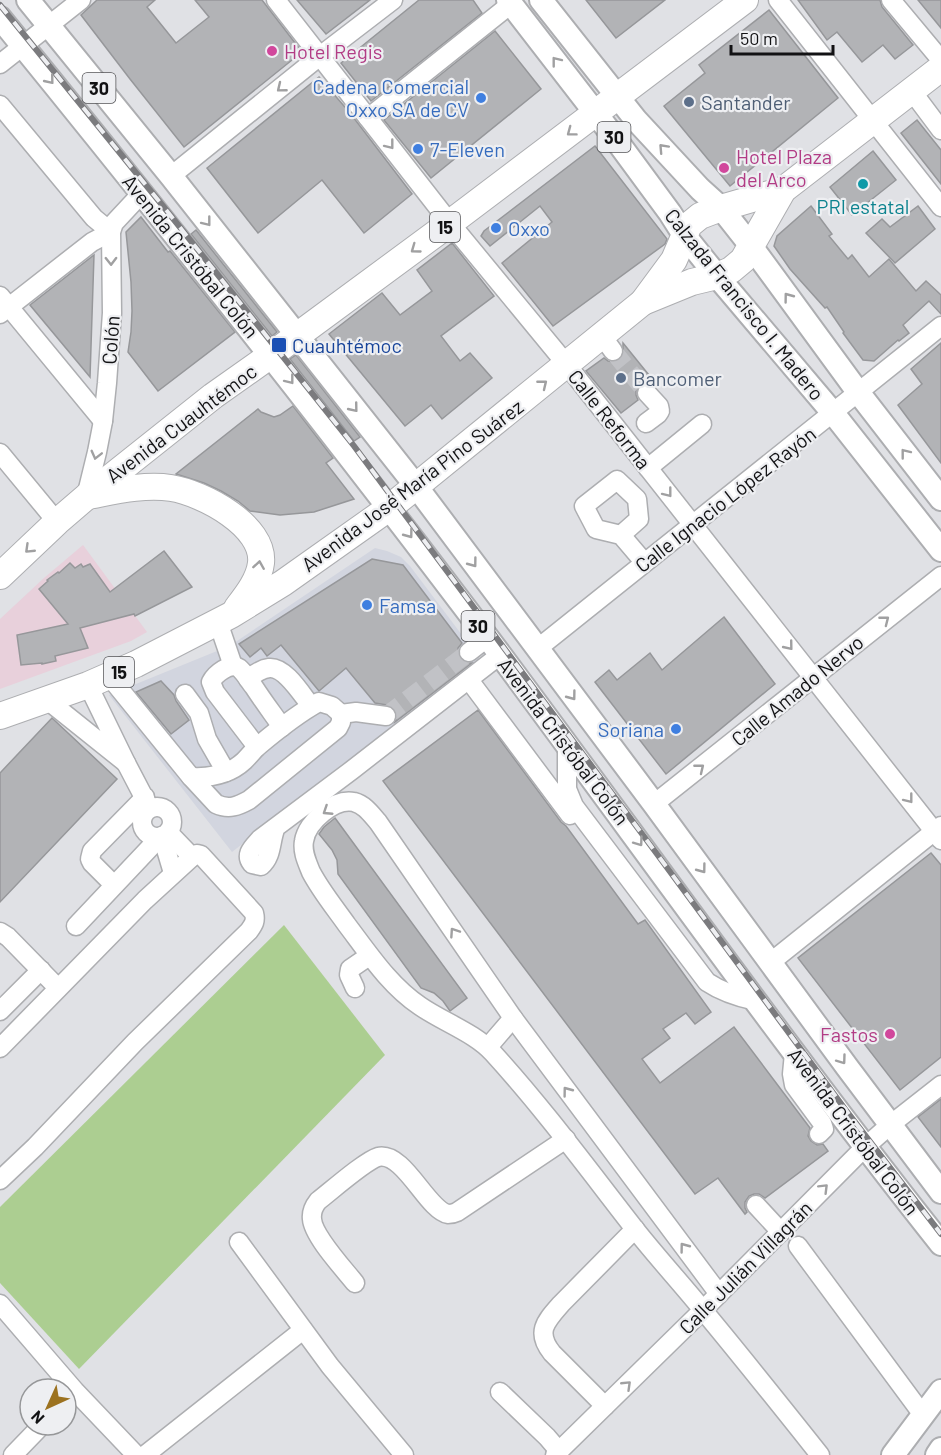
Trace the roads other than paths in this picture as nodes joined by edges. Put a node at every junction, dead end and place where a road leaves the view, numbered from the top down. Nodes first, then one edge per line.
1 (28, 0) edge
2 (81, 0) edge
3 (276, 0) edge
4 (393, 0) edge
5 (541, 0) edge
6 (745, 0) edge
7 (778, 0) edge
8 (891, 0) edge
9 (509, 2) edge
10 (0, 18) edge
11 (49, 26) junction
12 (23, 46) junction
13 (320, 56) junction
14 (941, 60) edge
15 (0, 64) edge
16 (941, 68) edge
17 (911, 90) junction
18 (618, 97) junction
19 (0, 105) edge
20 (596, 114) junction
21 (368, 118) junction
22 (873, 120) junction
23 (941, 130) edge
24 (171, 176) junction
25 (783, 190) junction
26 (142, 193) junction
27 (941, 207) edge
28 (721, 208) junction
29 (450, 223) junction
30 (111, 231) junction
31 (684, 235) junction
32 (751, 246) junction
33 (717, 276) junction
34 (643, 302) junction
35 (3, 306) edge
36 (941, 326) edge
37 (296, 336) junction
38 (271, 355) junction
39 (567, 364) junction
40 (858, 392) junction
41 (647, 393) tunnel mouth
42 (833, 413) junction
43 (103, 421) junction
44 (646, 423) dead end
45 (702, 424) dead end
46 (0, 453) edge
47 (648, 468) junction
48 (416, 486) junction
49 (86, 497) junction
50 (941, 499) edge
51 (389, 508) junction
52 (57, 522) junction
53 (693, 524) junction
54 (621, 535) dead end
55 (941, 550) edge
56 (644, 562) junction
57 (0, 576) edge
58 (941, 576) edge
59 (225, 619) junction
60 (494, 646) junction
61 (537, 649) junction
62 (469, 652) tunnel mouth
63 (233, 666) junction
64 (814, 677) junction
65 (248, 679) junction
66 (469, 680) junction
67 (98, 681) junction
68 (185, 694) dead end
69 (46, 699) junction
70 (311, 706) junction
71 (341, 714) junction
72 (0, 716) edge
73 (386, 716) dead end
74 (282, 727) junction
75 (567, 746) junction
76 (257, 747) junction
77 (126, 764) junction
78 (226, 772) junction
79 (191, 777) junction
80 (147, 802) junction
81 (654, 804) junction
82 (276, 827) dead end
83 (939, 833) edge
84 (163, 835) junction
85 (585, 835) dead end
86 (192, 856) junction
87 (173, 873) junction
88 (114, 885) junction
89 (628, 892) dead end
90 (76, 927) dead end
91 (0, 933) edge
92 (369, 956) junction
93 (771, 962) junction
94 (41, 970) junction
95 (58, 988) junction
96 (355, 988) dead end
97 (748, 999) junction
98 (0, 1011) edge
99 (513, 1018) junction
100 (0, 1047) edge
101 (488, 1047) junction
102 (794, 1053) junction
103 (941, 1085) edge
104 (890, 1125) junction
105 (819, 1134) dead end
106 (566, 1138) junction
107 (866, 1148) junction
108 (0, 1180) edge
109 (941, 1192) edge
110 (756, 1205) dead end
111 (635, 1229) junction
112 (782, 1232) junction
113 (239, 1242) dead end
114 (941, 1244) edge
115 (798, 1246) dead end
116 (355, 1283) dead end
117 (718, 1294) junction
118 (0, 1304) edge
119 (703, 1310) junction
120 (303, 1330) junction
121 (56, 1377) edge
122 (941, 1391) edge
123 (500, 1392) dead end
124 (78, 1402) edge
125 (605, 1406) junction
126 (923, 1415) junction
127 (31, 1437) edge
128 (941, 1449) edge
129 (557, 1453) edge
130 (14, 1455) edge
131 (136, 1455) edge
132 (145, 1455) edge
133 (404, 1455) edge
134 (820, 1455) edge
135 (893, 1455) edge
136 (937, 1455) edge

1 - 11 main road, Avenida Cristóbal Colón / 30
2 - 11 street
3 - 13 street, Calle Reforma
4 - 13 street
5 - 18 main road, Calzada Francisco I. Madero / 30
6 - 18 highway, Avenida Cuauhtémoc / 15
7 - 22 street
8 - 14 street
20 -> 9 main road, Calzada Francisco I. Madero / 30
9 - 21 street
10 - 12 main road, Avenida Cristóbal Colón / 30
11 - 12 street
11 - 24 main road, Avenida Cristóbal Colón / 30
12 - 15 street
12 -> 26 main road, Avenida Cristóbal Colón / 30
13 - 21 street, Calle Reforma
13 -> 24 street
16 - 17 highway, Avenida José María Pino Suárez / 15
17 - 22 highway, Avenida José María Pino Suárez / 15
17 - 23 street
18 - 20 highway, Avenida Cuauhtémoc / 15
28 -> 18 main road, Calzada Francisco I. Madero / 30
19 - 30 street
20 -> 29 highway, Avenida Cuauhtémoc / 15
20 - 31 main road, Calzada Francisco I. Madero / 30
21 -> 29 street, Calle Reforma
22 - 25 highway, Avenida José María Pino Suárez / 15
22 - 27 street
24 -> 37 main road, Avenida Cristóbal Colón / 30
25 - 28 highway, Avenida José María Pino Suárez / 15
25 - 32 highway, Avenida José María Pino Suárez / 15
26 - 30 street
26 - 38 main road, Avenida Cristóbal Colón / 30
28 - 31 highway, Avenida José María Pino Suárez / 15
28 - 32 main road, Calzada Francisco I. Madero / 30
29 -> 37 highway, Avenida Cuauhtémoc / 15
29 - 39 street, Calle Reforma
30 - 35 street
30 -> 43 street, Colón
31 - 33 main road, Calzada Francisco I. Madero / 30
31 - 34 highway, Avenida José María Pino Suárez / 15
32 - 33 highway, Avenida José María Pino Suárez / 15
40 -> 32 main road, Calzada Francisco I. Madero / 30
33 - 34 highway, Avenida José María Pino Suárez / 15
33 - 42 main road, Calzada Francisco I. Madero / 30
34 - 39 highway, Avenida José María Pino Suárez / 15
35 - 43 street
36 - 40 street, Calle Ignacio López Rayón
37 - 38 highway, Avenida Cuauhtémoc / 15
37 -> 48 main road, Avenida Cristóbal Colón / 30
38 - 49 highway, Avenida Cuauhtémoc / 15
38 -> 51 main road, Avenida Cristóbal Colón / 30
39 - 47 street, Calle Reforma
48 -> 39 highway, Avenida José María Pino Suárez / 15
40 - 42 street, Calle Ignacio López Rayón
50 -> 40 main road, Calzada Francisco I. Madero / 30
41 - 44 street
42 - 53 street, Calle Ignacio López Rayón
42 - 55 main road, Calzada Francisco I. Madero / 30
43 -> 49 street, Colón
45 - 47 street
46 - 52 street
47 -> 53 street, Calle Reforma
48 - 51 highway, Avenida José María Pino Suárez / 15
48 -> 61 main road, Avenida Cristóbal Colón / 30
49 - 52 highway, Avenida Cuauhtémoc / 15
59 -> 49 highway
51 - 59 highway, Avenida José María Pino Suárez / 15
51 -> 60 main road, Avenida Cristóbal Colón / 30
52 -> 57 highway, Avenida Cuauhtémoc / 15
53 - 56 street, Calle Ignacio López Rayón
53 -> 64 street, Calle Reforma
54 - 56 street
56 - 61 street, Calle Ignacio López Rayón
64 -> 58 street, Calle Amado Nervo
59 - 63 street
59 - 67 highway, Avenida José María Pino Suárez / 15
60 - 62 street
60 - 66 street
60 - 75 main road, Avenida Cristóbal Colón / 30
61 -> 81 main road, Avenida Cristóbal Colón / 30
63 - 65 street
63 - 76 street
81 -> 64 street, Calle Amado Nervo
64 -> 83 street, Calle Reforma
65 - 70 street
65 - 74 street
66 - 82 street
66 - 85 street
67 - 69 highway, Avenida José María Pino Suárez / 15
67 - 77 street
67 - 79 street
68 - 78 street
69 - 72 highway, Avenida José María Pino Suárez / 15
69 - 77 street
70 - 71 street
70 - 74 street
71 - 73 street
71 - 79 street
74 - 76 street
75 -> 97 main road, Avenida Cristóbal Colón / 30
75 - 97 street
76 - 78 street
77 - 80 street
78 - 79 street
80 - 84 street
80 - 88 street
81 -> 93 main road, Avenida Cristóbal Colón / 30
83 - 93 street
84 - 86 street
84 - 87 street
84 - 88 street
86 - 87 street
86 - 108 street
87 - 95 street
88 - 90 street
89 - 97 street
91 - 94 street
92 - 96 street
99 -> 92 street
92 - 101 street
93 -> 104 main road, Avenida Cristóbal Colón / 30
94 - 95 street
94 - 98 street
95 - 100 street
97 - 102 main road, Avenida Cristóbal Colón / 30
99 - 101 street
117 -> 99 street
101 - 106 street
102 - 105 street
102 - 107 main road, Avenida Cristóbal Colón / 30
103 - 104 street, Calle Julián Villagrán
104 - 107 street, Calle Julián Villagrán
104 - 109 main road, Avenida Cristóbal Colón / 30
106 - 111 street
106 - 116 street
112 -> 107 street, Calle Julián Villagrán
107 - 114 main road, Avenida Cristóbal Colón / 30
110 - 112 street
111 - 119 street
111 - 125 street
112 - 117 street, Calle Julián Villagrán
113 - 120 street
115 - 126 street
117 - 119 street, Calle Julián Villagrán
118 - 121 street
125 -> 119 street, Calle Julián Villagrán
119 - 134 street
120 - 132 street
120 - 133 street
122 - 126 main road
123 - 129 street
124 - 131 street
125 - 129 street, Calle Julián Villagrán
126 - 135 main road
127 - 130 street
128 - 136 main road

